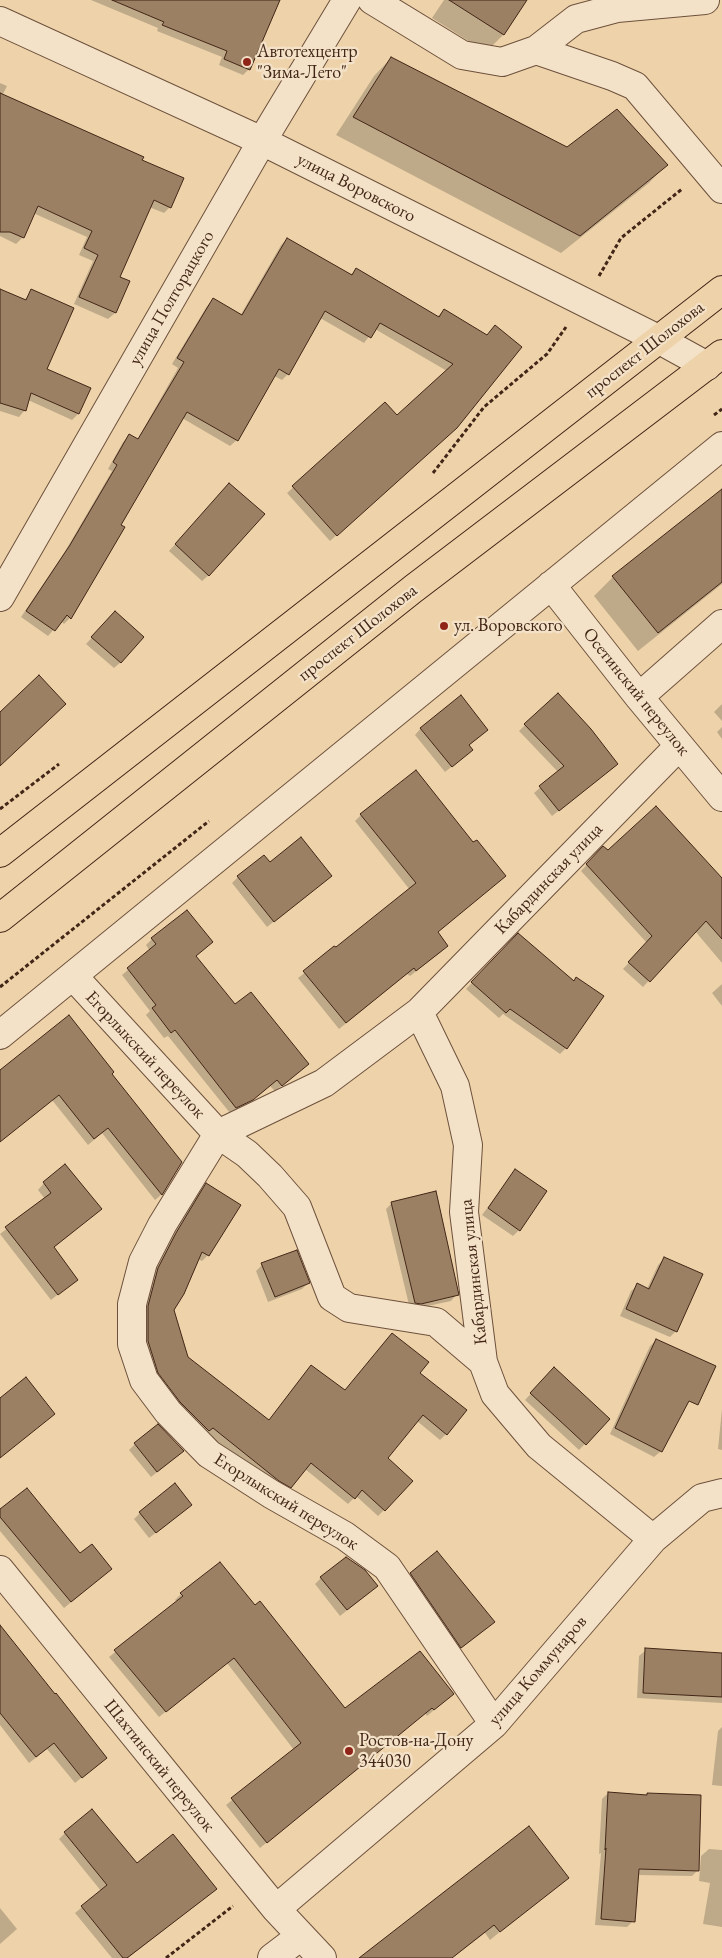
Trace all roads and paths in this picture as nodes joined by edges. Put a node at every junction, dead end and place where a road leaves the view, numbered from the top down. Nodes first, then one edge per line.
1 (347, 0) edge
2 (372, 0) edge
3 (705, 0) edge
4 (0, 21) edge
5 (536, 50) junction
6 (262, 141) junction
7 (714, 179) edge
8 (722, 290) edge
9 (584, 302) junction
10 (658, 339) junction
11 (714, 360) edge
12 (722, 409) edge
13 (708, 421) dead end
14 (722, 446) edge
15 (432, 474) dead end
16 (551, 585) junction
17 (0, 597) edge
18 (722, 624) edge
19 (638, 696) junction
20 (679, 746) junction
21 (63, 760) dead end
22 (722, 797) edge
23 (0, 809) edge
24 (0, 853) edge
25 (0, 918) edge
26 (73, 976) junction
27 (419, 1012) junction
28 (0, 1034) edge
29 (218, 1134) junction
30 (483, 1362) junction
31 (722, 1493) edge
32 (653, 1539) junction
33 (0, 1570) edge
34 (494, 1724) junction
35 (257, 1886) junction
36 (276, 1909) junction
37 (301, 1936) junction
38 (166, 1958) edge
39 (272, 1958) edge
40 (322, 1958) edge

1 - 6 street, улица Полторацкого
2 - 5 street
3 - 5 street
4 - 6 street, улица Воровского
5 - 7 street
6 - 9 street, улица Воровского
6 - 17 street, улица Полторацкого
7 - 9 path
8 - 10 main road, проспект Шолохова
9 - 10 street, улица Воровского
9 - 15 path
10 - 11 street, улица Воровского
10 - 24 main road, проспект Шолохова
11 - 25 main road, проспект Шолохова
12 - 13 path
14 - 16 street
16 - 19 street, Осетинский переулок
16 - 26 street
18 - 19 street
19 - 20 street, Осетинский переулок
20 - 22 street, Осетинский переулок
20 - 27 street, Кабардинская улица
21 - 23 path
26 - 28 street
26 - 29 street, Егорлыкский переулок
27 - 29 street, Кабардинская улица
27 - 30 street, Кабардинская улица
29 - 30 street, Егорлыкский переулок
29 - 34 street, Егорлыкский переулок
30 - 32 street, Егорлыкский переулок
31 - 32 street, улица Коммунаров
32 - 34 street, улица Коммунаров
33 - 35 street, Шахтинский переулок
34 - 36 street, улица Коммунаров
35 - 36 street, Шахтинский переулок
35 - 38 path
36 - 37 street, Шахтинский переулок
37 - 39 street
37 - 40 street, Шахтинский переулок

